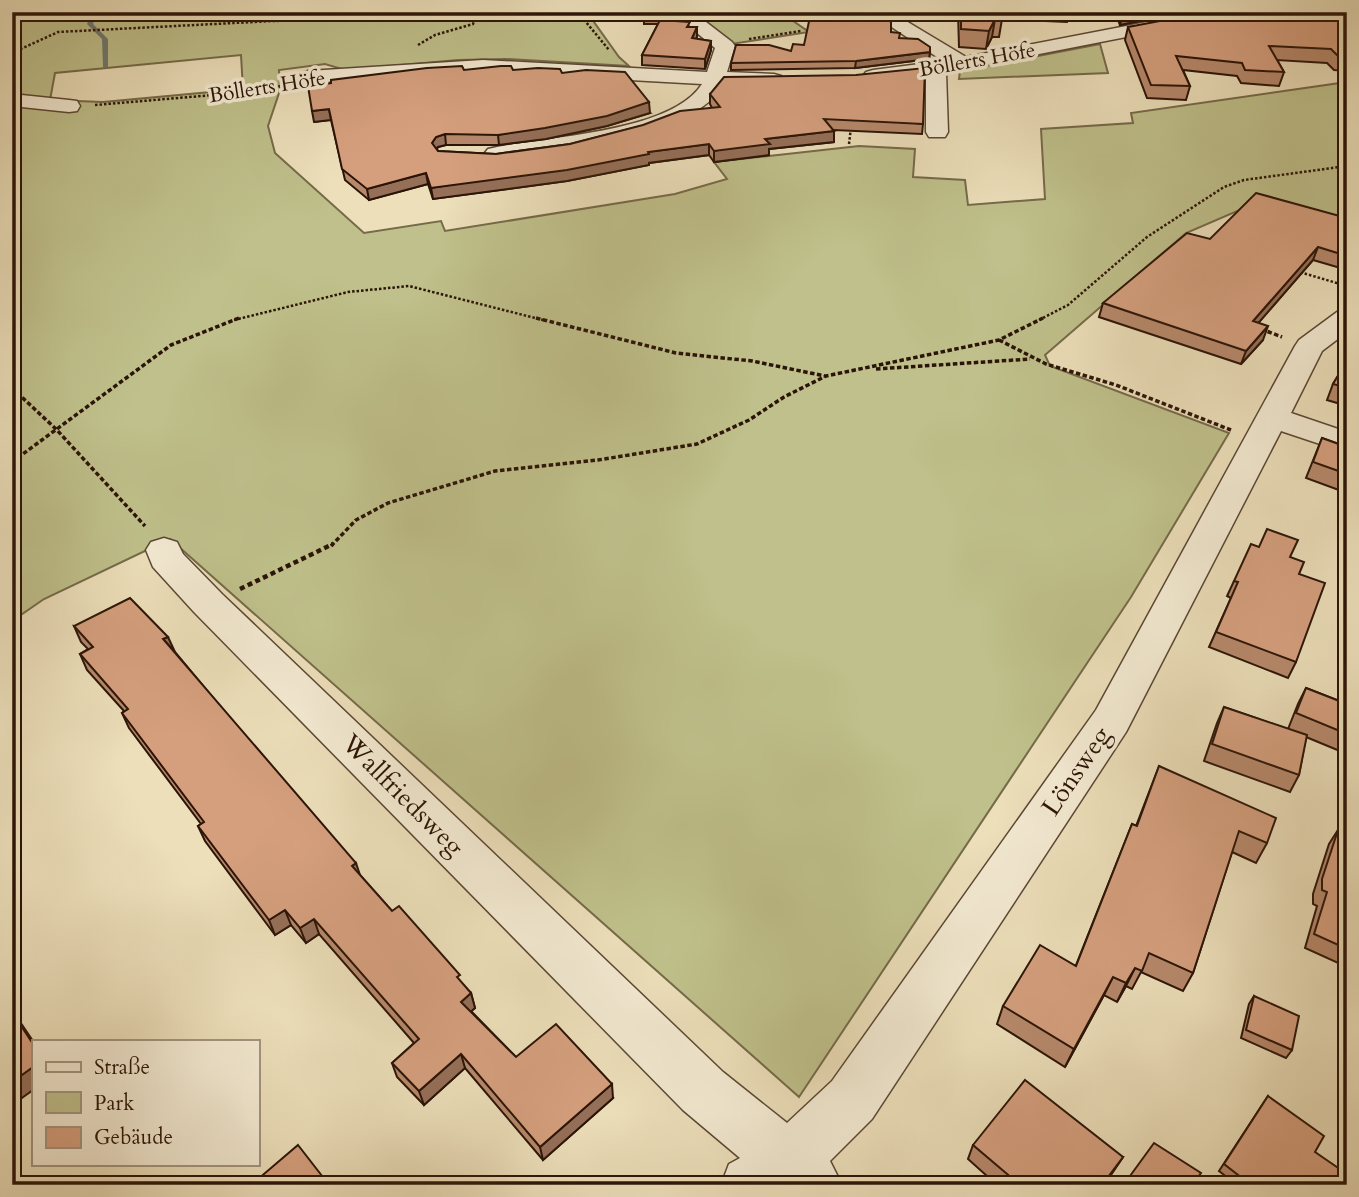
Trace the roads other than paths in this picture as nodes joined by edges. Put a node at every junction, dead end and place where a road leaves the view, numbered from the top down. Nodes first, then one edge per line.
1 (681, 12) edge
2 (878, 12) edge
3 (1229, 12) edge
4 (963, 65) junction
5 (936, 69) junction
6 (308, 77) road end
7 (855, 77) edge
8 (713, 79) junction
9 (789, 80) edge
10 (12, 100) edge
11 (69, 106) road end
12 (937, 132) dead end
13 (471, 155) edge
14 (1347, 318) edge
15 (1265, 428) junction
16 (1347, 443) edge
17 (164, 550) road end
18 (784, 1177) edge

1 - 8 street
2 - 4 street
3 - 4 street, Böllerts Höfe
4 - 5 street, Böllerts Höfe
5 - 7 street, Böllerts Höfe
5 - 12 street
6 - 8 street, Böllerts Höfe
8 - 9 street, Böllerts Höfe
8 - 13 street
10 - 11 street
14 - 15 street, Lönsweg
15 - 16 street
15 - 18 street, Lönsweg
17 - 18 street, Wallfriedsweg

